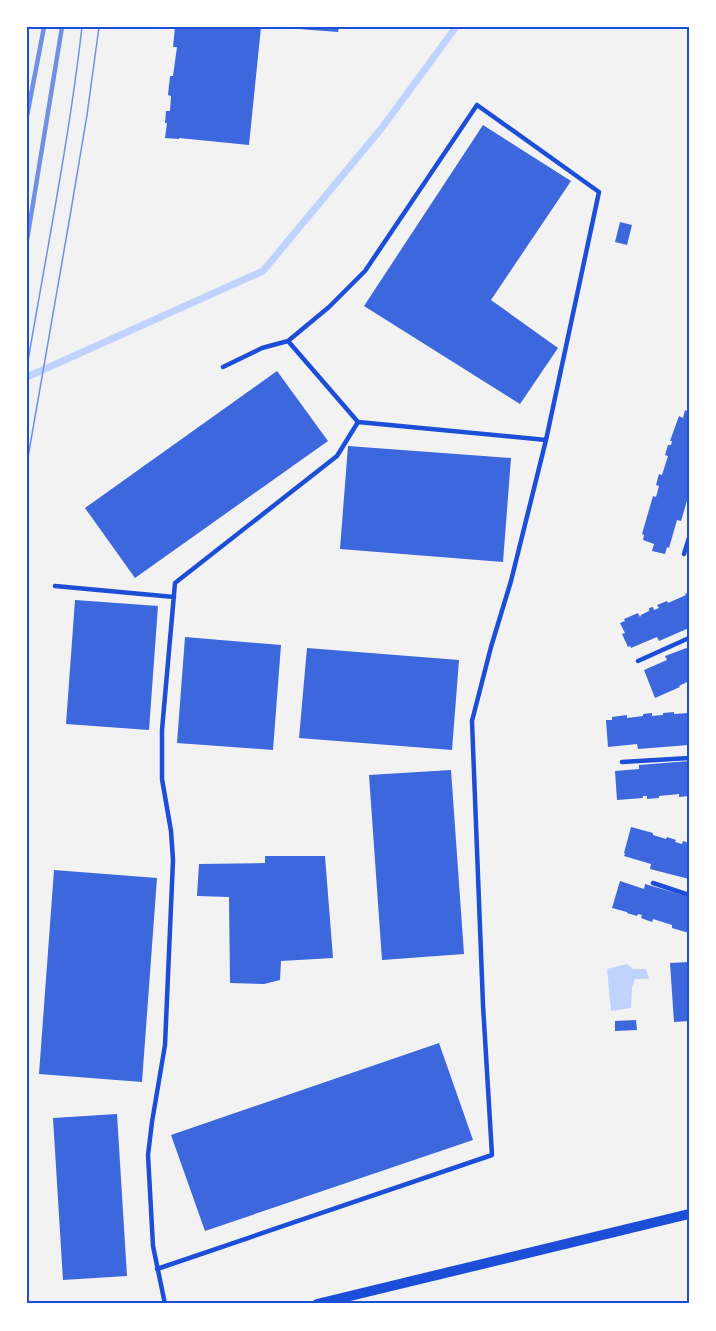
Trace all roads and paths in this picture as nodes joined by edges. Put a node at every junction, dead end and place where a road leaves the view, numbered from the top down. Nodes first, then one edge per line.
1 (288, 341) junction
2 (223, 367) dead end
3 (358, 422) junction
4 (546, 440) junction
5 (689, 538) edge
6 (684, 554) dead end
7 (55, 586) dead end
8 (174, 597) junction
9 (689, 638) edge
10 (638, 661) dead end
11 (689, 758) edge
12 (622, 762) dead end
13 (653, 883) dead end
14 (689, 895) edge
15 (689, 1214) edge
16 (157, 1269) junction
17 (165, 1304) edge
18 (316, 1304) edge

1 - 2 lane
1 - 3 lane
1 - 4 lane
3 - 4 lane
3 - 8 lane
4 - 16 lane
5 - 6 lane
7 - 8 lane
8 - 16 lane
9 - 10 lane
11 - 12 lane
13 - 14 lane
15 - 18 street
16 - 17 lane

